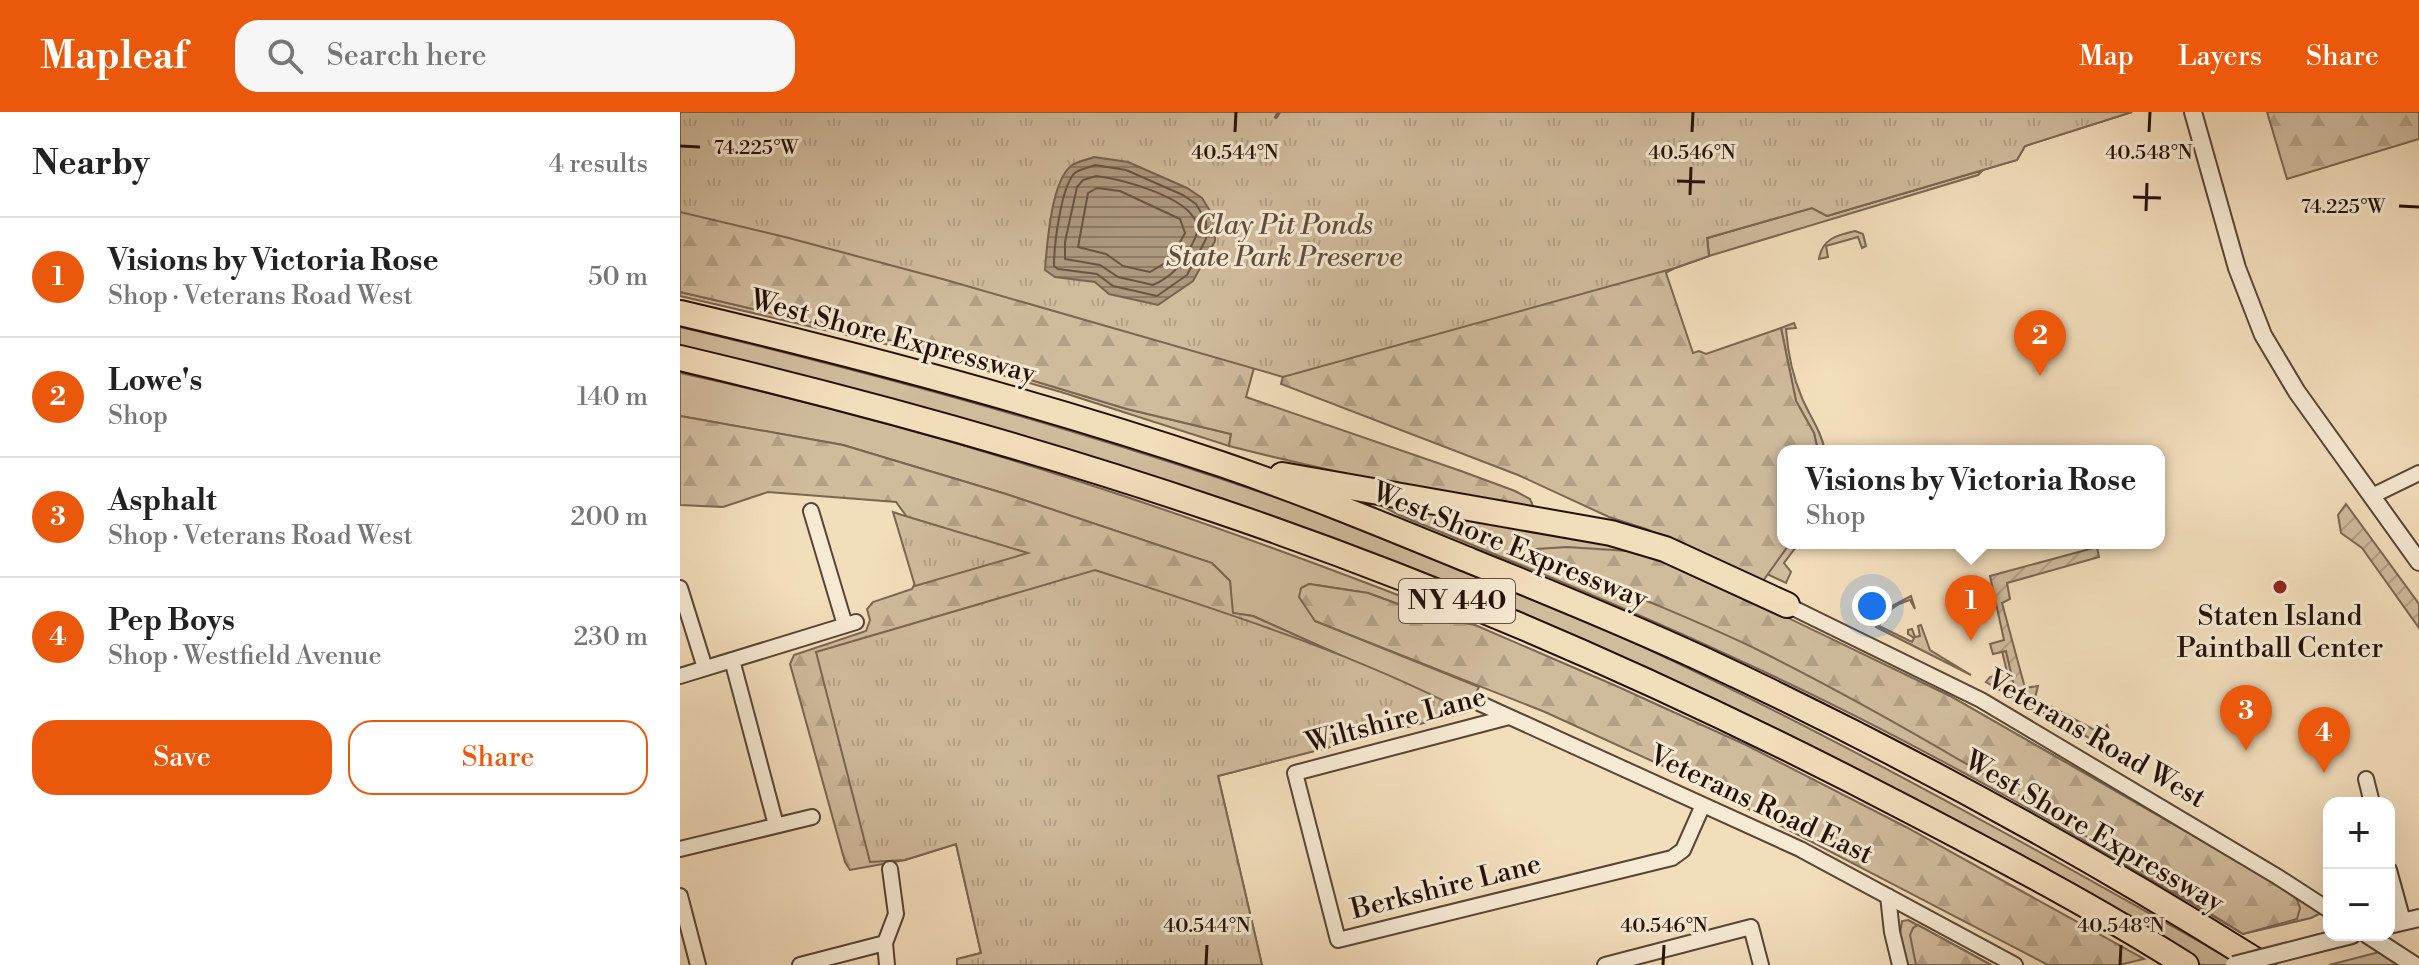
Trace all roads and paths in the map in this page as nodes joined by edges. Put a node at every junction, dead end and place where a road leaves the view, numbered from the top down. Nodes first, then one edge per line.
1 (2193, 112) edge
2 (680, 313) edge
3 (680, 358) edge
4 (1225, 465) junction
5 (2419, 473) edge
6 (2372, 496) junction
7 (811, 511) dead end
8 (2419, 562) edge
9 (680, 588) edge
10 (1787, 605) joint
11 (732, 660) junction
12 (705, 668) junction
13 (680, 676) edge
14 (1479, 703) dead end
15 (1509, 717) junction
16 (1295, 773) joint
17 (2366, 779) dead end
18 (2370, 797) edge
19 (1703, 805) junction
20 (812, 817) dead end
21 (776, 825) junction
22 (680, 849) edge
23 (890, 869) dead end
24 (2395, 890) edge
25 (680, 896) edge
26 (1888, 896) junction
27 (2323, 906) edge
28 (2404, 921) edge
29 (2328, 941) edge
30 (2377, 941) edge
31 (885, 943) junction
32 (698, 965) edge
33 (800, 965) edge
34 (887, 965) edge
35 (1605, 965) edge
36 (1761, 965) edge
37 (1900, 965) edge
38 (2015, 965) edge
39 (2186, 965) edge
40 (2234, 965) edge
41 (2263, 965) edge
42 (2414, 965) edge

1 - 6 street
2 - 4 highway, West Shore Expressway / NY 440
3 - 39 highway, NY 440
4 - 10 highway
4 - 41 highway, West Shore Expressway / NY 440
5 - 6 street
6 - 8 street
7 - 11 street
9 - 12 street
10 - 27 street, Veterans Road West
11 - 12 street
11 - 21 street
12 - 13 street
14 - 15 street, Veterans Road East
15 - 16 street, Wiltshire Lane
15 - 19 street, Veterans Road East
16 - 19 street, Berkshire Lane
17 - 18 street
19 - 26 street, Veterans Road East
20 - 21 street
21 - 22 street
23 - 31 street
24 - 28 street
25 - 32 street
26 - 37 street
26 - 38 street, Veterans Road East
29 - 40 street, bridge
30 - 42 street
31 - 33 street
31 - 34 street
35 - 36 street

